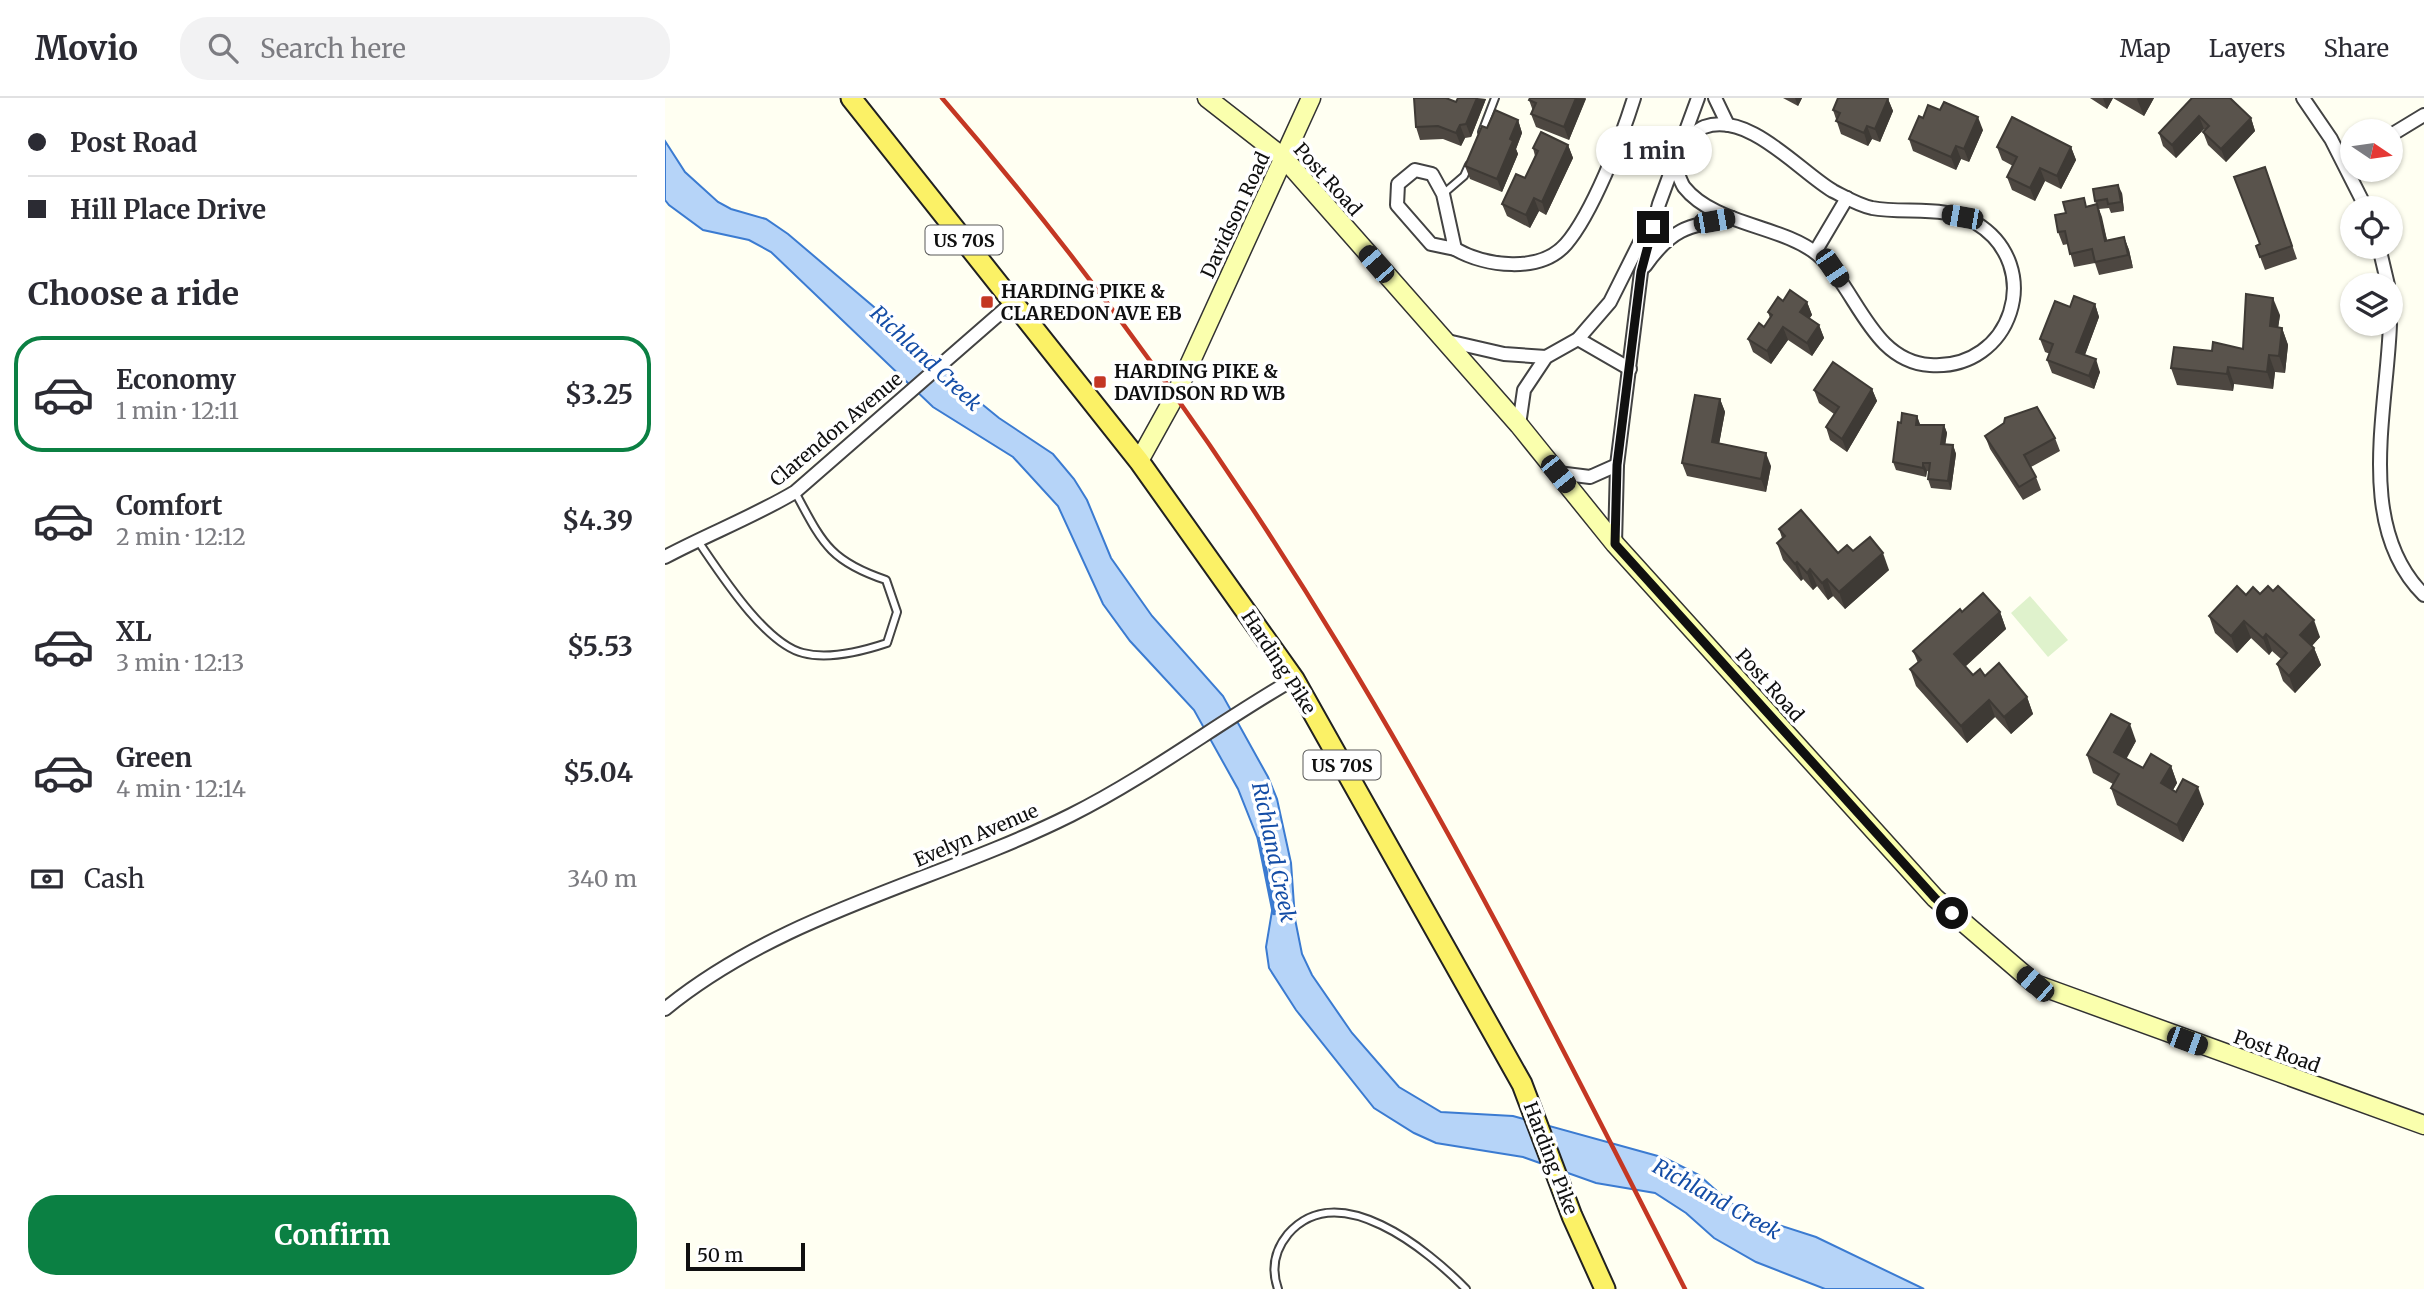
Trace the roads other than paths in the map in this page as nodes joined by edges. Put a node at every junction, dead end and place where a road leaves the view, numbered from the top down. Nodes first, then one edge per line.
1 (851, 98) edge
2 (1207, 98) edge
3 (1311, 98) edge
4 (1495, 98) edge
5 (1634, 98) edge
6 (1715, 98) edge
7 (2303, 98) edge
8 (1696, 99) edge
9 (2424, 115) edge
10 (1728, 125) junction
11 (2403, 128) edge
12 (1479, 138) edge
13 (1682, 141) junction
14 (2340, 148) edge
15 (1474, 150) edge
16 (1284, 158) junction
17 (1674, 163) junction
18 (1443, 194) junction
19 (1847, 198) junction
20 (1659, 204) junction
21 (1732, 218) junction
22 (1455, 249) junction
23 (1815, 252) junction
24 (1641, 272) junction
25 (1013, 302) junction
26 (2389, 336) edge
27 (1578, 339) junction
28 (1442, 340) junction
29 (1546, 357) junction
30 (1630, 369) junction
31 (1519, 425) junction
32 (1139, 461) junction
33 (1617, 465) junction
34 (1558, 474) junction
35 (795, 492) junction
36 (697, 540) junction
37 (1615, 544) junction
38 (665, 557) edge
39 (2424, 595) edge
40 (1294, 678) junction
41 (665, 1009) edge
42 (2424, 1125) edge
43 (1278, 1289) edge
44 (1466, 1289) edge
45 (1605, 1289) edge

1 - 25 main road, Harding Pike / US 70S
2 - 16 street, Post Road
3 - 16 street, Davidson Road
4 - 12 lane
5 - 22 street
6 - 10 street
7 - 14 street
8 - 13 street
9 - 11 street
10 - 13 street
10 - 19 street
13 - 17 street
15 - 18 lane
16 - 28 street, Post Road
16 - 32 street, Davidson Road
17 - 20 street
17 - 21 street
18 - 22 street
18 - 22 street
19 - 23 street
19 - 23 street
20 - 24 street
20 - 27 street
21 - 23 street
21 - 24 street
24 - 30 street
25 - 32 main road, Harding Pike / US 70S
25 - 35 street, Clarendon Avenue
26 - 39 street
27 - 29 street
27 - 30 street
28 - 29 street
28 - 31 street, Post Road
29 - 31 street
30 - 33 street
31 - 34 street, Post Road
32 - 40 main road, Harding Pike / US 70S
33 - 34 street
33 - 37 street
34 - 37 street, Post Road
35 - 36 street, Clarendon Avenue
35 - 36 lane
36 - 38 street, Clarendon Avenue
37 - 42 street, Post Road
40 - 41 street, Evelyn Avenue
40 - 45 main road, Harding Pike / US 70S
43 - 44 lane

